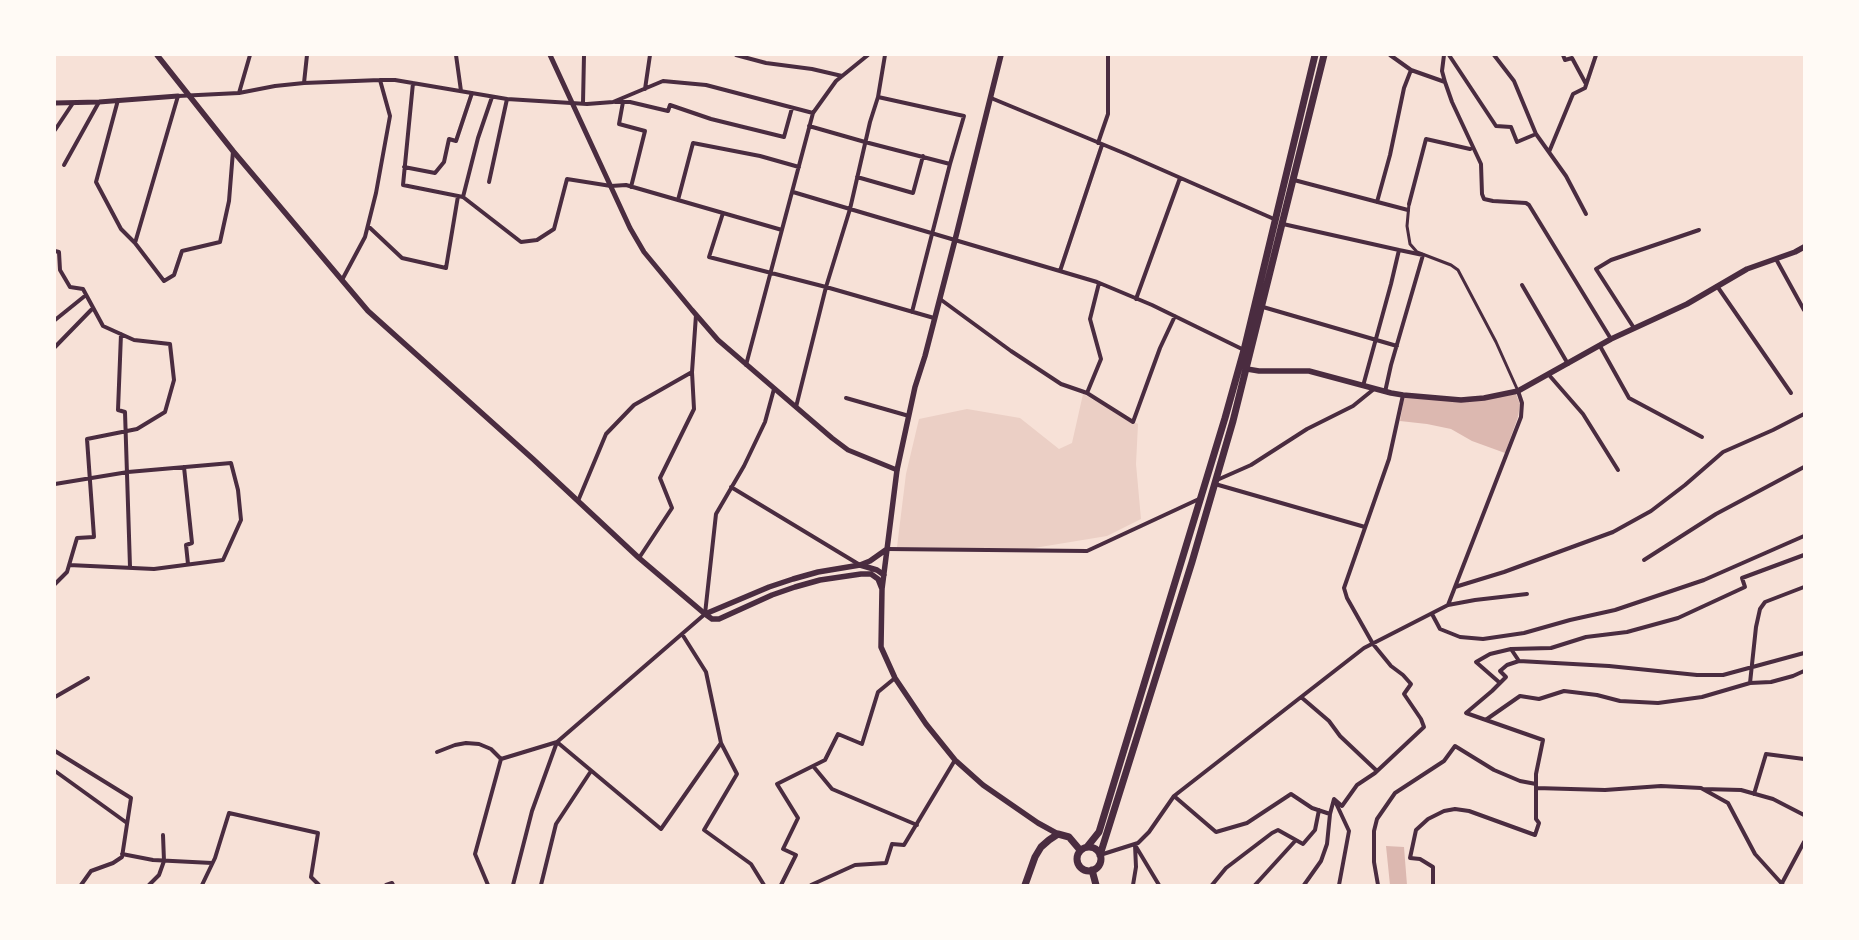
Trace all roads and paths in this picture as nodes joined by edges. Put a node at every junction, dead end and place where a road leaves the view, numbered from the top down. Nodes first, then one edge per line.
1 (157, 55) edge
2 (250, 55) edge
3 (308, 55) edge
4 (456, 55) edge
5 (550, 55) edge
6 (584, 55) edge
7 (650, 55) edge
8 (736, 55) edge
9 (868, 55) edge
10 (885, 55) edge
11 (1001, 55) edge
12 (1108, 55) edge
13 (1315, 55) edge
14 (1324, 55) edge
15 (1390, 55) edge
16 (1444, 55) edge
17 (1449, 55) edge
18 (1494, 55) edge
19 (1563, 55) edge
20 (1596, 55) edge
21 (1411, 70) junction
22 (842, 76) junction
23 (380, 80) junction
24 (1445, 82) junction
25 (304, 83) junction
26 (413, 83) junction
27 (1586, 84) junction
28 (645, 89) junction
29 (461, 91) junction
30 (239, 93) junction
31 (472, 93) junction
32 (178, 96) junction
33 (189, 96) junction
34 (492, 97) junction
35 (878, 97) junction
36 (991, 98) junction
37 (507, 99) junction
38 (118, 100) junction
39 (99, 102) junction
40 (612, 102) junction
41 (623, 102) junction
42 (55, 103) edge
43 (73, 103) junction
44 (571, 103) junction
45 (582, 104) junction
46 (792, 108) junction
47 (814, 113) junction
48 (809, 126) junction
49 (55, 130) edge
50 (1536, 134) junction
51 (865, 142) junction
52 (1100, 144) junction
53 (1473, 147) junction
54 (233, 151) junction
55 (1549, 152) junction
56 (923, 156) junction
57 (950, 164) junction
58 (64, 165) dead end
59 (404, 167) junction
60 (800, 167) junction
61 (857, 177) junction
62 (1180, 178) junction
63 (1294, 180) junction
64 (489, 182) dead end
65 (611, 186) junction
66 (631, 187) junction
67 (793, 192) junction
68 (458, 196) junction
69 (463, 197) junction
70 (678, 200) junction
71 (1377, 202) junction
72 (1409, 204) joint
73 (850, 209) junction
74 (1408, 210) junction
75 (723, 213) junction
76 (1586, 214) dead end
77 (1274, 219) junction
78 (1282, 224) junction
79 (368, 226) junction
80 (782, 230) junction
81 (1700, 230) dead end
82 (933, 234) junction
83 (956, 240) junction
84 (135, 243) junction
85 (1804, 247) edge
86 (1399, 250) junction
87 (55, 251) edge
88 (1423, 255) junction
89 (1776, 259) junction
90 (1060, 271) junction
91 (770, 274) junction
92 (342, 280) junction
93 (1099, 283) junction
94 (1522, 285) dead end
95 (1717, 286) junction
96 (826, 287) junction
97 (86, 295) junction
98 (940, 299) junction
99 (1136, 299) junction
100 (1263, 307) junction
101 (93, 308) junction
102 (1804, 310) edge
103 (912, 312) junction
104 (696, 315) junction
105 (1175, 316) junction
106 (934, 318) junction
107 (55, 320) edge
108 (1634, 328) junction
109 (121, 334) junction
110 (1611, 339) junction
111 (1376, 340) junction
112 (1397, 346) junction
113 (1600, 346) junction
114 (55, 347) edge
115 (1244, 350) junction
116 (1568, 364) junction
117 (746, 365) junction
118 (1247, 369) junction
119 (692, 372) junction
120 (1549, 375) junction
121 (1362, 386) junction
122 (774, 388) junction
123 (1374, 389) junction
124 (1518, 391) junction
125 (1385, 392) junction
126 (1087, 393) junction
127 (1791, 393) dead end
128 (1403, 395) junction
129 (846, 398) dead end
130 (796, 407) junction
131 (1804, 414) edge
132 (909, 416) junction
133 (127, 431) junction
134 (1702, 436) dead end
135 (184, 467) junction
136 (1804, 467) edge
137 (897, 470) junction
138 (1618, 470) dead end
139 (128, 472) junction
140 (90, 479) junction
141 (1216, 482) junction
142 (55, 484) edge
143 (731, 487) junction
144 (1201, 498) junction
145 (578, 501) junction
146 (1365, 527) junction
147 (1804, 536) edge
148 (887, 549) junction
149 (1804, 555) edge
150 (639, 558) junction
151 (1644, 560) dead end
152 (188, 564) junction
153 (69, 565) junction
154 (860, 565) junction
155 (130, 567) junction
156 (884, 575) junction
157 (55, 584) edge
158 (1455, 587) junction
159 (1804, 587) edge
160 (882, 589) junction
161 (1527, 594) dead end
162 (1448, 605) junction
163 (705, 614) junction
164 (1432, 614) junction
165 (682, 634) junction
166 (1373, 644) junction
167 (1511, 649) junction
168 (1804, 654) edge
169 (1519, 662) junction
170 (1751, 668) junction
171 (1804, 671) edge
172 (88, 678) dead end
173 (895, 678) junction
174 (1500, 683) junction
175 (1750, 683) junction
176 (55, 697) edge
177 (1301, 697) junction
178 (1487, 720) junction
179 (557, 742) junction
180 (722, 743) junction
181 (55, 751) edge
182 (437, 752) dead end
183 (501, 759) junction
184 (1804, 759) edge
185 (955, 760) junction
186 (813, 766) junction
187 (55, 771) edge
188 (591, 771) junction
189 (1377, 771) junction
190 (1536, 786) junction
191 (1701, 788) junction
192 (1754, 794) junction
193 (1174, 796) junction
194 (1334, 799) junction
195 (1319, 810) junction
196 (1330, 814) junction
197 (1804, 815) edge
198 (126, 823) junction
199 (917, 825) junction
200 (1058, 834) junction
201 (163, 835) dead end
202 (1296, 840) junction
203 (1804, 842) edge
204 (1135, 845) junction
205 (1084, 848) junction
206 (122, 854) junction
207 (1100, 854) junction
208 (164, 860) junction
209 (212, 863) junction
210 (1092, 870) junction
211 (81, 885) edge
212 (149, 885) edge
213 (202, 885) edge
214 (319, 885) edge
215 (386, 885) edge
216 (393, 885) edge
217 (488, 885) edge
218 (512, 885) edge
219 (541, 885) edge
220 (764, 885) edge
221 (781, 885) edge
222 (811, 885) edge
223 (1025, 885) edge
224 (1096, 885) edge
225 (1133, 885) edge
226 (1159, 885) edge
227 (1212, 885) edge
228 (1255, 885) edge
229 (1304, 885) edge
230 (1339, 885) edge
231 (1378, 885) edge
232 (1433, 885) edge
233 (1782, 885) edge

1 - 33 main road
2 - 30 street
3 - 25 street
4 - 29 street
5 - 44 street
6 - 45 street
7 - 28 street
8 - 22 street
9 - 22 street
10 - 35 street
11 - 36 main road
12 - 52 street
13 - 77 highway
14 - 63 highway
15 - 21 street
16 - 24 street
17 - 50 street
18 - 50 street
19 - 27 street
20 - 27 street
21 - 24 street
21 - 71 street
22 - 47 street
23 - 25 street
23 - 26 street
23 - 79 street
24 - 53 street
25 - 30 street
26 - 29 street
26 - 59 street
27 - 55 street
28 - 40 street
28 - 46 street
29 - 31 street
30 - 33 street
31 - 34 street
31 - 59 street
32 - 33 street
32 - 38 street
32 - 84 street
33 - 54 main road
34 - 37 street
34 - 69 street
35 - 51 street
35 - 57 street
36 - 52 street
36 - 83 main road
37 - 44 street
37 - 64 street
38 - 39 street
38 - 84 street
39 - 43 street
39 - 58 street
40 - 41 street
40 - 45 street
41 - 46 street
41 - 66 street
42 - 43 street
43 - 49 street
44 - 45 street
44 - 65 street
46 - 47 street
47 - 48 street
48 - 51 street
48 - 60 street
50 - 55 street
51 - 56 street
51 - 61 street
52 - 62 street
52 - 90 street
53 - 72 street
53 - 110 street
54 - 84 street
54 - 92 main road
55 - 76 street
56 - 57 street
56 - 61 street
57 - 82 street
59 - 68 street
60 - 67 street
60 - 70 street
61 - 73 street
62 - 77 street
62 - 99 street
63 - 71 street
63 - 78 highway
65 - 66 street
65 - 69 street
65 - 104 street
66 - 70 street
67 - 73 street
67 - 80 street
68 - 69 street
68 - 79 street
70 - 75 street
71 - 74 street
72 - 74 street
73 - 82 street
73 - 96 street
74 - 88 street
75 - 80 street
75 - 91 street
77 - 115 highway
78 - 86 street
78 - 100 highway
79 - 92 street
80 - 91 street
81 - 108 street
82 - 83 street
82 - 103 street
83 - 90 street
83 - 98 main road
85 - 89 main road
86 - 88 street
86 - 111 street
87 - 97 street
88 - 112 street
88 - 124 street
89 - 95 main road
89 - 102 street
90 - 93 street
91 - 96 street
91 - 117 street
92 - 145 main road
93 - 99 street
93 - 126 street
94 - 116 street
95 - 108 main road
95 - 127 street
96 - 103 street
96 - 130 street
97 - 101 street
97 - 107 street
98 - 106 main road
98 - 126 street
99 - 105 street
100 - 111 street
100 - 118 highway
101 - 109 street
101 - 114 street
103 - 106 street
104 - 117 street
104 - 119 street
105 - 115 street
105 - 126 street
106 - 132 main road
108 - 110 main road
109 - 133 street
109 - 133 street
110 - 113 main road
111 - 112 street
111 - 121 street
112 - 125 street
113 - 116 main road
113 - 134 street
115 - 144 highway
116 - 120 main road
117 - 122 street
118 - 121 main road
118 - 141 highway
119 - 145 street
119 - 150 street
120 - 124 main road
120 - 138 street
121 - 123 main road
122 - 130 street
122 - 143 street
123 - 125 main road
123 - 141 street
124 - 128 main road
124 - 158 street
125 - 128 main road
128 - 146 street
129 - 132 street
130 - 137 street
131 - 158 street
132 - 137 main road
133 - 139 street
133 - 140 street
135 - 139 street
135 - 152 street
135 - 152 street
136 - 151 street
137 - 148 main road
139 - 140 street
139 - 155 street
140 - 142 street
140 - 153 street
141 - 146 street
141 - 207 highway
143 - 154 street
143 - 163 street
144 - 148 street
144 - 205 highway
145 - 150 main road
146 - 166 street
147 - 164 street
148 - 154 main road
148 - 156 main road
149 - 167 street
150 - 163 main road
152 - 155 street
153 - 155 street
153 - 157 street
154 - 156 main road
154 - 163 main road
156 - 160 main road
158 - 162 street
159 - 170 street
160 - 163 main road
160 - 173 main road
161 - 162 street
162 - 164 street
163 - 165 street
164 - 166 street
165 - 179 street
165 - 180 street
166 - 177 street
166 - 189 street
167 - 169 street
167 - 174 street
168 - 170 street
169 - 170 street
169 - 174 street
170 - 175 street
171 - 175 street
172 - 176 street
173 - 185 main road
173 - 186 street
174 - 178 street
175 - 178 street
177 - 189 street
177 - 193 street
178 - 190 street
179 - 183 street
179 - 188 street
179 - 218 street
180 - 188 street
180 - 220 street
181 - 198 street
182 - 183 street
183 - 217 street
184 - 192 street
185 - 199 street
185 - 200 main road
186 - 199 street
186 - 221 street
187 - 198 street
188 - 219 street
189 - 194 street
190 - 191 street
190 - 231 street
190 - 232 street
191 - 192 street
191 - 233 street
192 - 197 street
193 - 195 street
193 - 204 street
194 - 196 street
194 - 230 street
195 - 196 street
195 - 202 street
196 - 229 street
198 - 206 street
199 - 222 street
200 - 205 highway
200 - 223 highway
201 - 208 street
202 - 227 street
202 - 228 street
203 - 233 street
204 - 207 street
204 - 225 street
204 - 226 street
205 - 207 highway
205 - 210 highway
206 - 208 street
206 - 211 street
207 - 210 highway
208 - 209 street
208 - 212 street
209 - 213 street
209 - 214 street
210 - 224 highway
215 - 216 street

